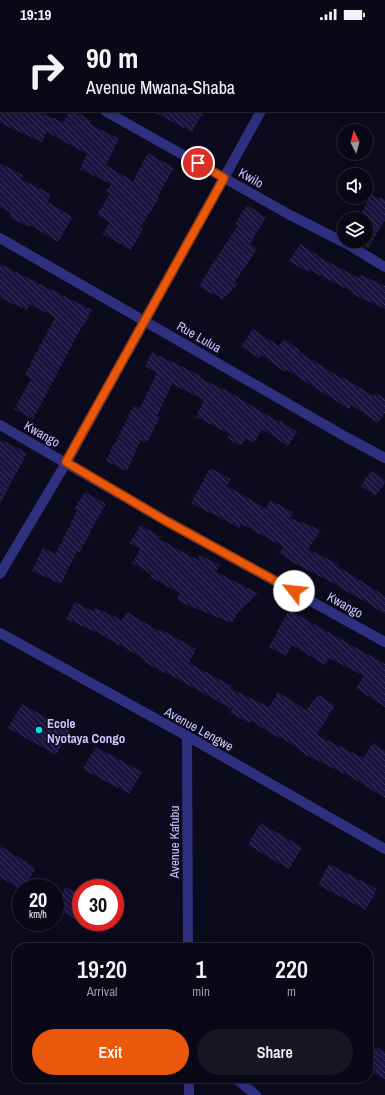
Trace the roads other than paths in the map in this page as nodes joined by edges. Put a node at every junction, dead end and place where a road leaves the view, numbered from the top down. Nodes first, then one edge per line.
1 (107, 112) edge
2 (260, 112) edge
3 (224, 178) junction
4 (0, 238) edge
5 (385, 267) edge
6 (144, 321) junction
7 (0, 425) edge
8 (385, 458) edge
9 (66, 462) junction
10 (0, 574) edge
11 (0, 633) edge
12 (385, 642) edge
13 (187, 736) junction
14 (385, 849) edge
15 (188, 943) edge
16 (189, 1083) edge
17 (241, 1083) edge
18 (189, 1095) edge
19 (256, 1095) edge

1 - 3 street, Kwilo
2 - 3 street
3 - 5 street, Kwilo
3 - 6 street
4 - 6 street, Rue Lulua
6 - 8 street, Rue Lulua
6 - 9 street
7 - 9 street, Kwango
9 - 10 street
9 - 12 street, Kwango
11 - 13 street, Avenue Lengwe
13 - 14 street, Avenue Lengwe
13 - 15 street, Avenue Kafubu
16 - 18 street
17 - 19 street

